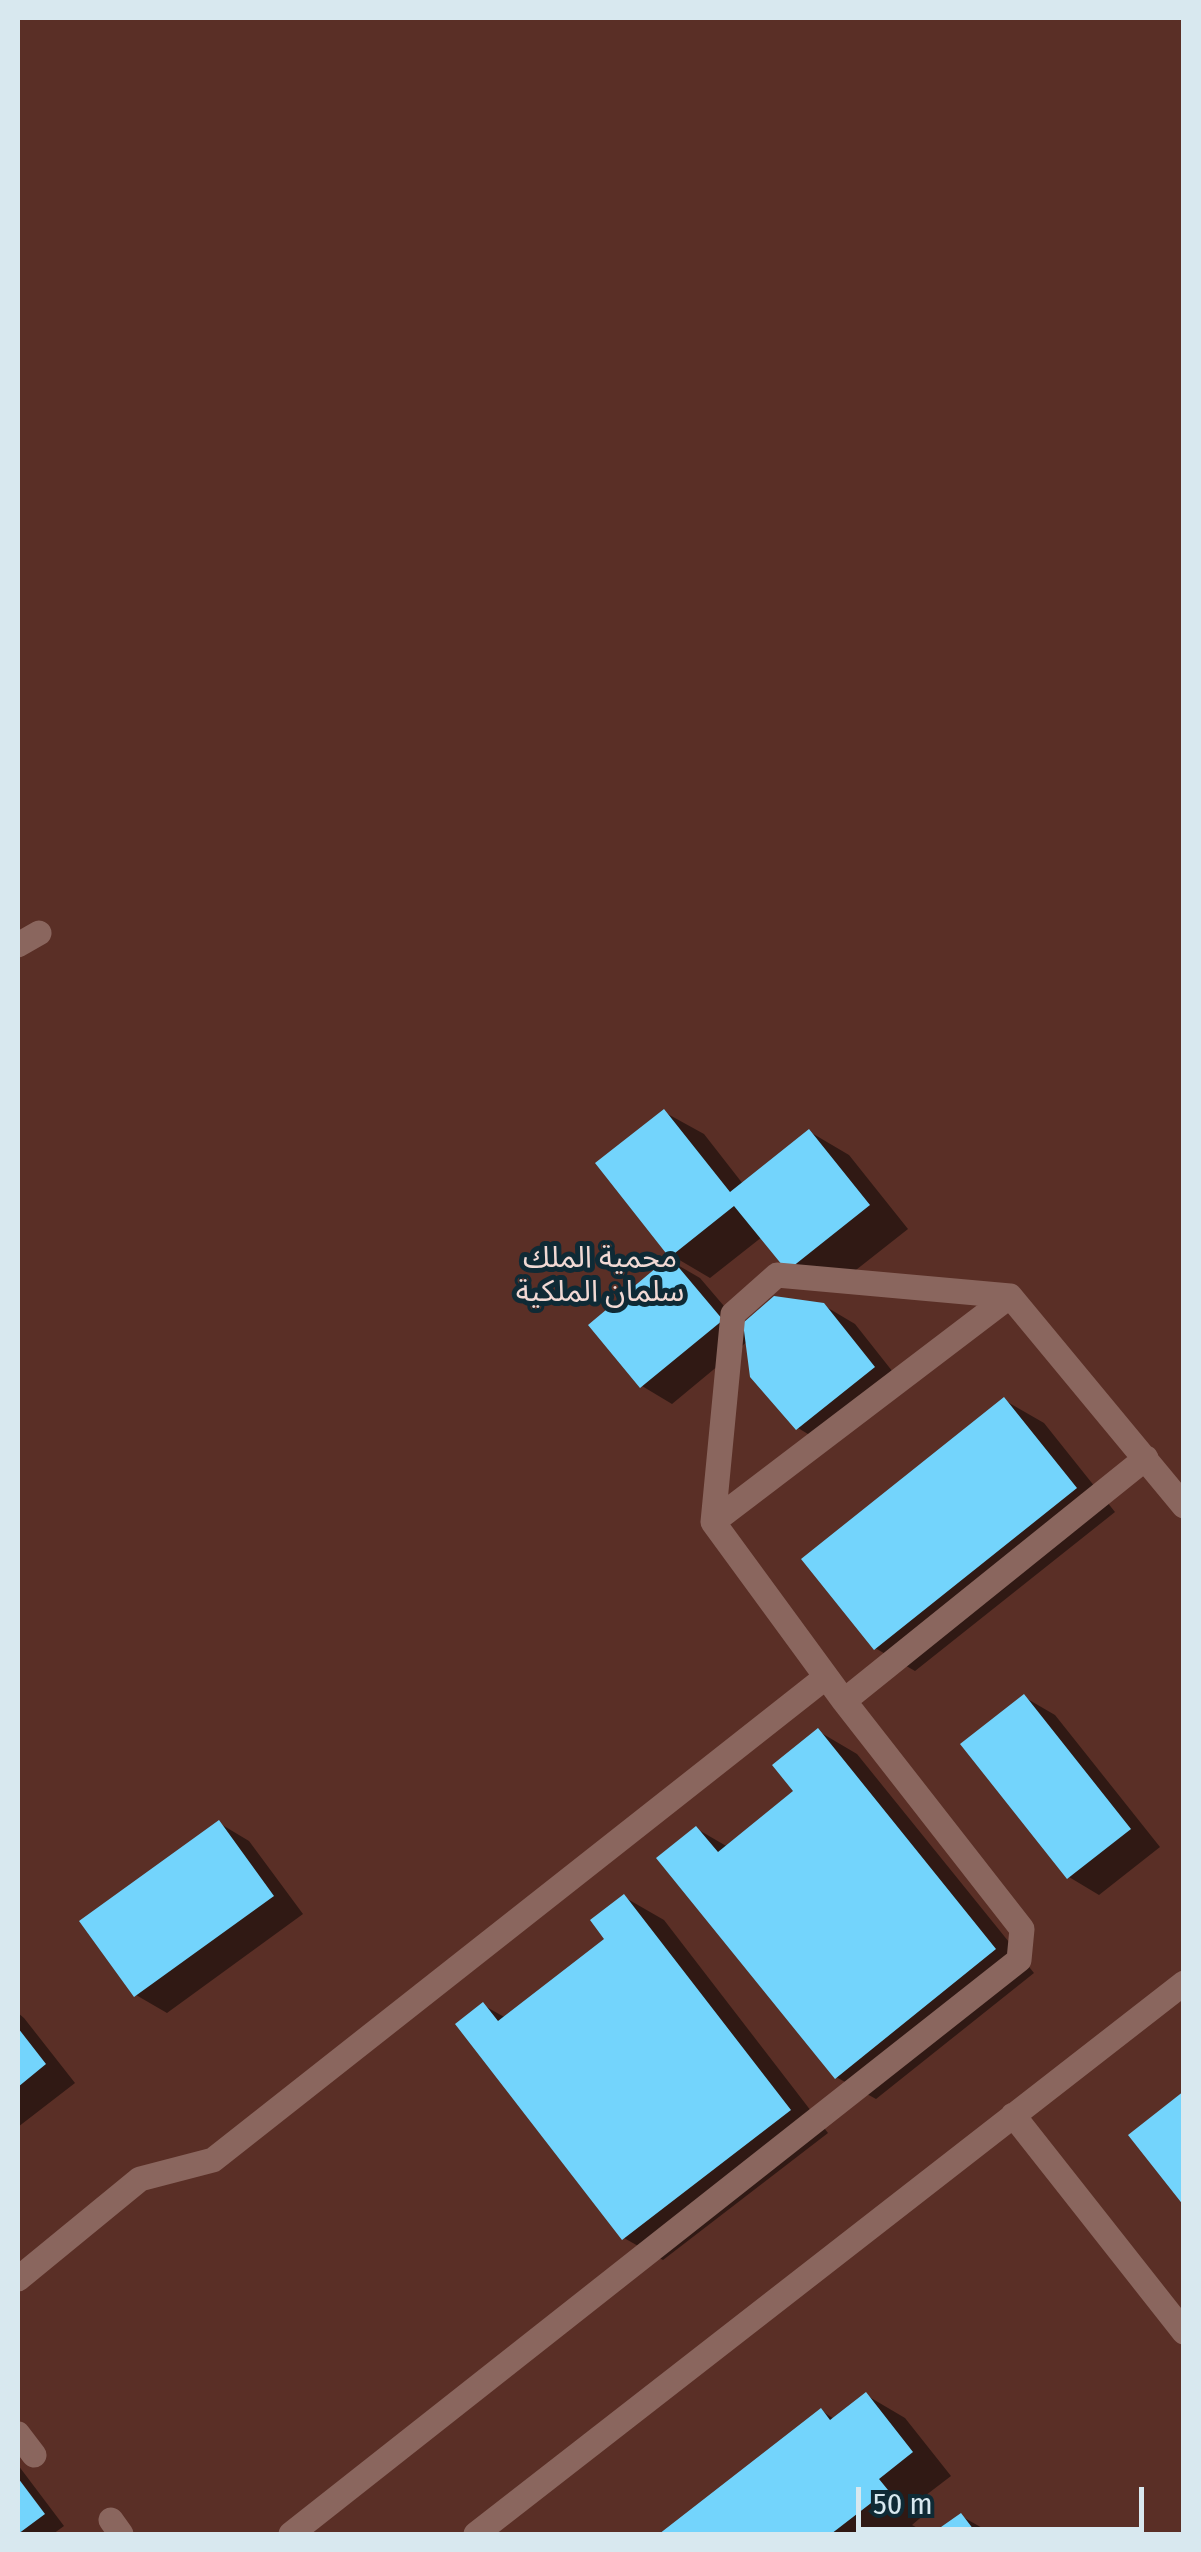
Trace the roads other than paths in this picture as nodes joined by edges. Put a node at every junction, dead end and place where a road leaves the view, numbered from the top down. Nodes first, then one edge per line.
1 (1010, 1296) junction
2 (1146, 1458) junction
3 (1184, 1506) edge
4 (713, 1522) junction
5 (826, 1677) junction
6 (844, 1701) junction
7 (1184, 1983) edge
8 (1013, 2115) junction
9 (18, 2279) edge
10 (1184, 2332) edge
11 (291, 2534) edge
12 (476, 2534) edge

1 - 2 lane
1 - 4 lane
1 - 4 lane
2 - 3 lane
2 - 6 lane
4 - 5 lane
5 - 6 lane
5 - 9 lane
6 - 11 lane
7 - 8 lane
8 - 10 lane
8 - 12 lane

